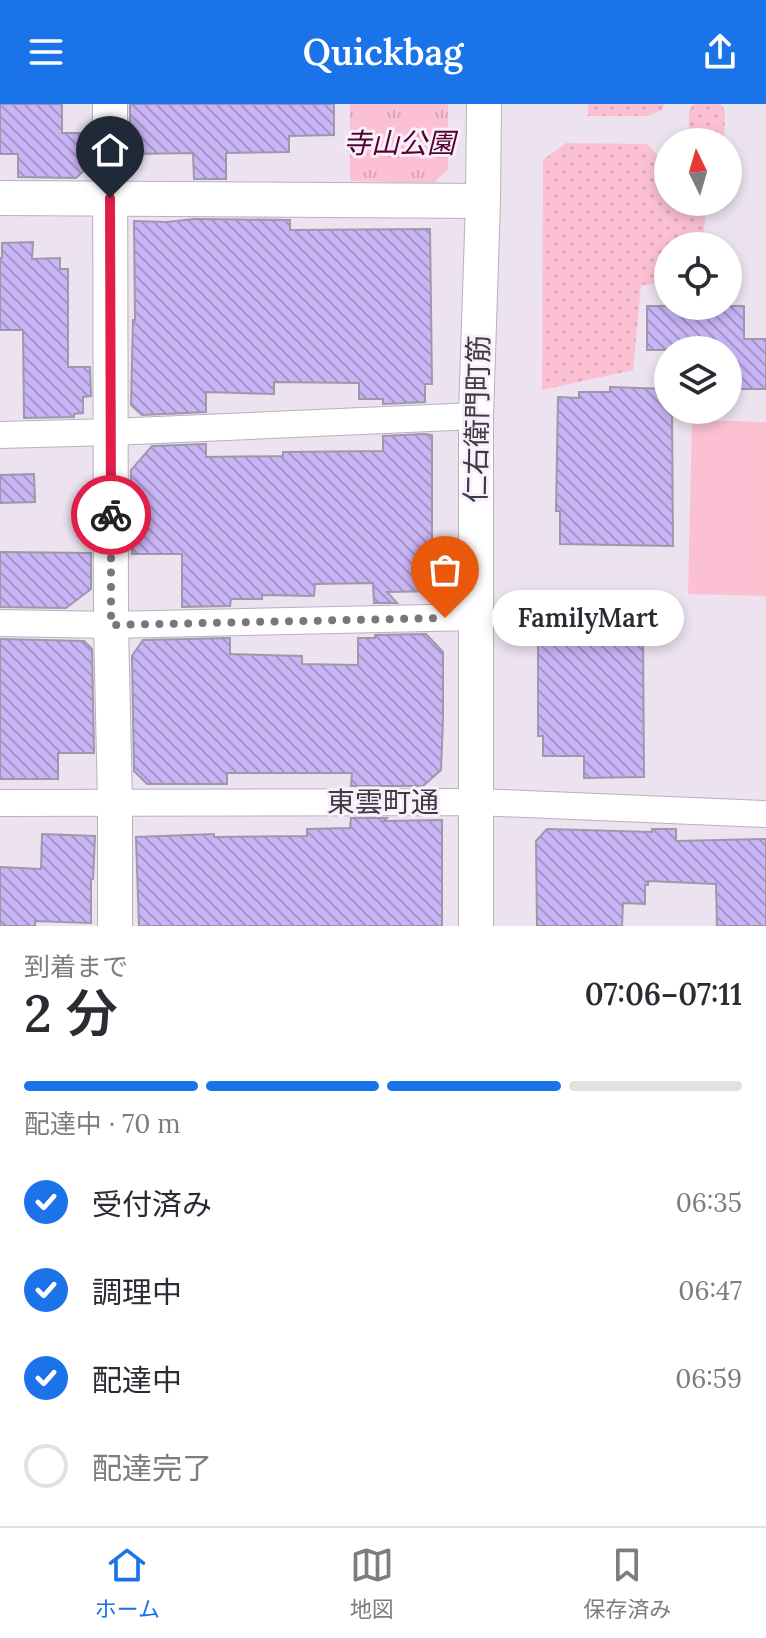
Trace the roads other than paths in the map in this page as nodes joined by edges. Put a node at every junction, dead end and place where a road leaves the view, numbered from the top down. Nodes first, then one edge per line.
1 (110, 104) edge
2 (484, 104) edge
3 (0, 198) edge
4 (110, 198) junction
5 (483, 201) junction
6 (476, 416) junction
7 (111, 432) junction
8 (0, 435) edge
9 (475, 617) junction
10 (0, 623) edge
11 (111, 625) junction
12 (115, 802) junction
13 (477, 802) junction
14 (0, 803) edge
15 (766, 814) edge
16 (115, 926) edge
17 (476, 926) edge

1 - 4 street
2 - 5 street, 仁右衛門町筋
3 - 4 street
4 - 5 street
4 - 7 street
5 - 6 street, 仁右衛門町筋
6 - 7 street
6 - 9 street, 仁右衛門町筋
7 - 8 street
7 - 11 street
9 - 11 street
9 - 13 street, 仁右衛門町筋
10 - 11 street
11 - 12 street
12 - 13 street, 東雲町通
12 - 14 street, 東雲町通
12 - 16 street
13 - 15 street, 東雲町通
13 - 17 street, 仁右衛門町筋

